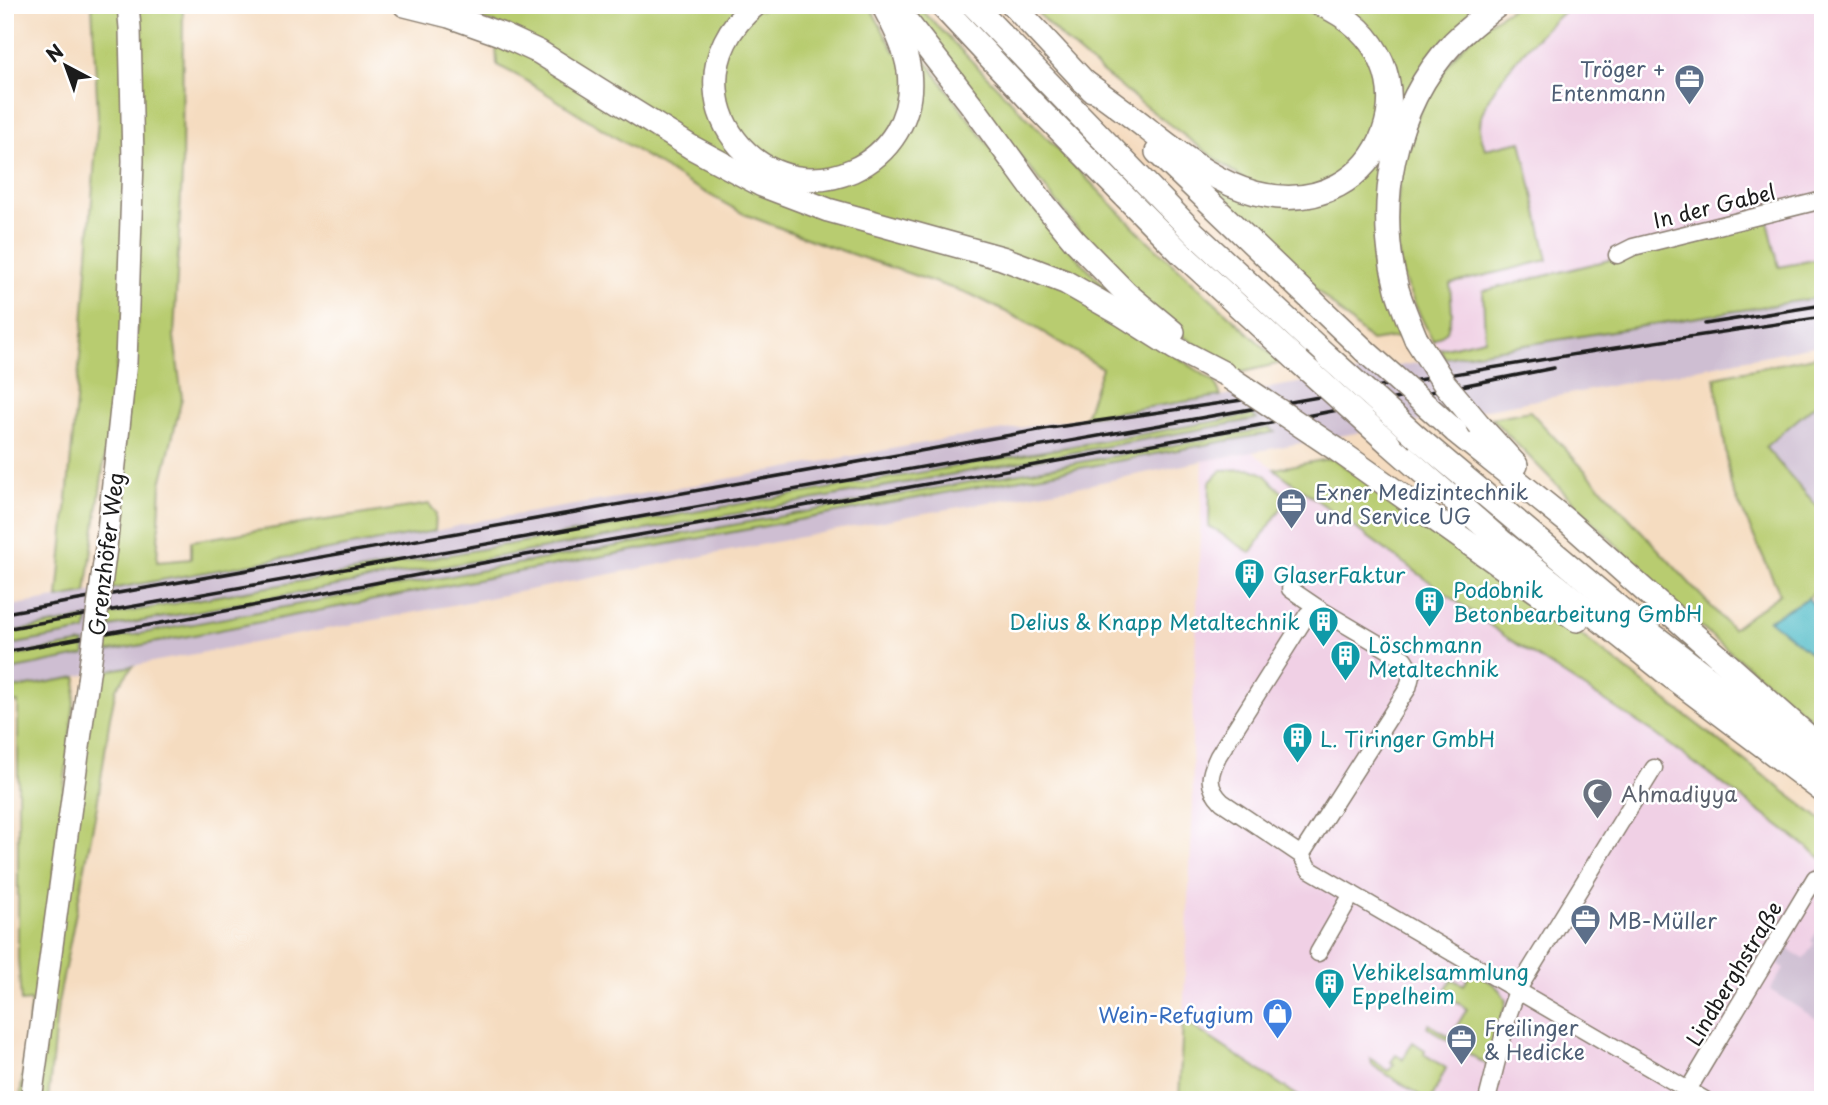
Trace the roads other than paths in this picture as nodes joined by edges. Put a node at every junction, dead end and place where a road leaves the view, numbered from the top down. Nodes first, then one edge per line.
1 (128, 5) edge
2 (405, 5) edge
3 (755, 5) edge
4 (883, 5) edge
5 (894, 5) edge
6 (940, 5) edge
7 (974, 5) edge
8 (1013, 5) edge
9 (1322, 5) edge
10 (1498, 5) edge
11 (1082, 80) junction
12 (1823, 200) edge
13 (1617, 255) dead end
14 (1227, 375) junction
15 (1567, 522) junction
16 (1290, 589) dead end
17 (1321, 610) junction
18 (1669, 675) junction
19 (1823, 750) edge
20 (1823, 766) edge
21 (1654, 768) dead end
22 (1823, 791) edge
23 (1301, 855) junction
24 (1815, 878) dead end
25 (1352, 894) junction
26 (1318, 953) dead end
27 (1517, 991) junction
28 (1688, 1090) junction
29 (31, 1100) edge
30 (1487, 1100) edge
31 (1705, 1100) edge

1 - 29 main road, Grenzhöfer Weg, bridge
2 - 14 highway
3 - 4 highway
5 - 14 highway
6 - 18 highway, bridge
7 - 20 highway, bridge
8 - 11 highway
9 - 11 highway
10 - 15 highway, bridge
11 - 15 highway, bridge
12 - 13 street, In der Gabel
14 - 18 highway, bridge
15 - 19 highway
16 - 17 street
17 - 23 street
17 - 23 street
18 - 22 highway
21 - 27 street
23 - 25 street
24 - 28 street, Lindberghstraße
25 - 26 street
25 - 27 street
27 - 28 street
27 - 30 street
28 - 31 street

